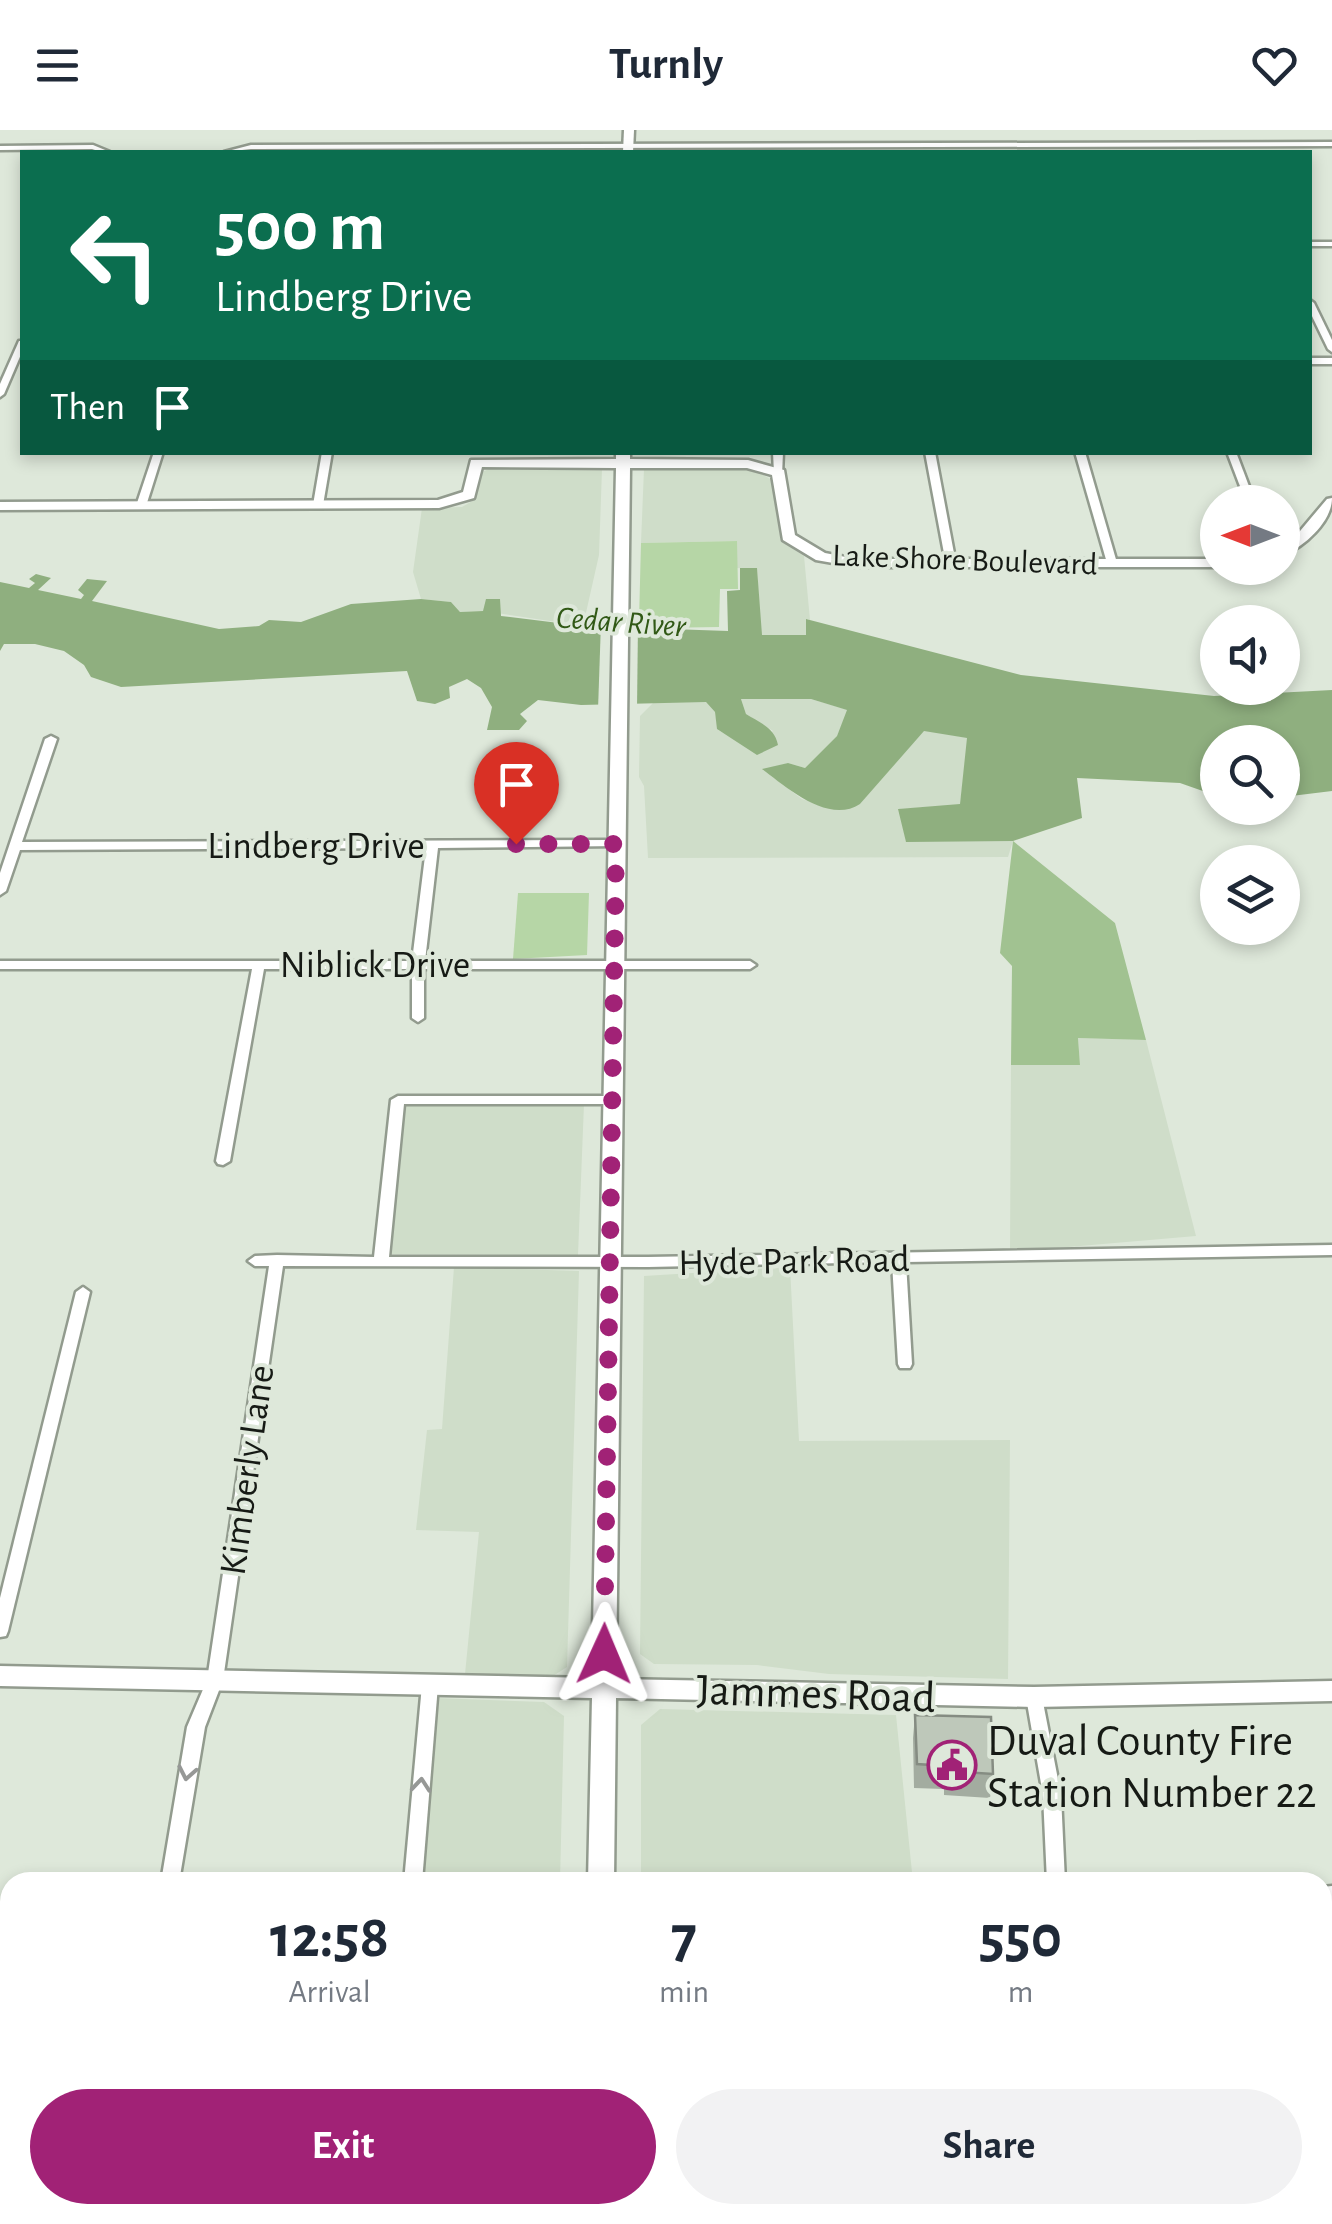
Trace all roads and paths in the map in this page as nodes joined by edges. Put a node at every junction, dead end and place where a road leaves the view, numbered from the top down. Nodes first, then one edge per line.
1 (365, 130) edge
2 (491, 130) edge
3 (628, 130) edge
4 (750, 130) edge
5 (869, 130) edge
6 (987, 130) edge
7 (1107, 130) edge
8 (1226, 130) edge
9 (1332, 144) edge
10 (0, 148) edge
11 (1234, 148) edge
12 (488, 149) edge
13 (628, 149) edge
14 (752, 149) edge
15 (873, 149) edge
16 (993, 149) edge
17 (1114, 149) edge
18 (69, 150) edge
19 (360, 150) edge
20 (1312, 308) edge
21 (20, 348) edge
22 (1332, 349) edge
23 (0, 394) edge
24 (157, 455) edge
25 (327, 455) edge
26 (778, 455) edge
27 (931, 455) edge
28 (1081, 455) edge
29 (1232, 455) edge
30 (476, 458) edge
31 (623, 458) edge
32 (780, 473) junction
33 (1244, 485) edge
34 (1332, 502) edge
35 (318, 505) junction
36 (0, 506) edge
37 (141, 506) junction
38 (1300, 540) edge
39 (1200, 563) edge
40 (950, 564) junction
41 (1112, 564) junction
42 (51, 739) dead end
43 (432, 844) junction
44 (616, 844) junction
45 (16, 846) junction
46 (2, 882) edge
47 (259, 964) junction
48 (418, 964) junction
49 (0, 965) edge
50 (614, 965) junction
51 (750, 966) dead end
52 (418, 1018) dead end
53 (612, 1100) junction
54 (222, 1161) dead end
55 (1332, 1250) edge
56 (899, 1259) junction
57 (255, 1260) dead end
58 (277, 1260) junction
59 (381, 1260) junction
60 (610, 1262) junction
61 (83, 1292) dead end
62 (906, 1364) dead end
63 (0, 1631) edge
64 (0, 1676) edge
65 (214, 1680) junction
66 (430, 1686) junction
67 (603, 1686) junction
68 (1332, 1692) edge
69 (1034, 1697) junction
70 (172, 1872) edge
71 (414, 1872) edge
72 (601, 1872) edge
73 (1056, 1872) edge

1 - 19 street
2 - 12 street
3 - 13 street
4 - 14 street
5 - 15 street
6 - 16 street
7 - 17 street
8 - 11 street
9 - 11 street
10 - 18 street
11 - 17 street
12 - 13 street
12 - 19 street
13 - 14 street
14 - 15 street
15 - 16 street
16 - 17 street
20 - 22 street
21 - 23 street
24 - 37 street
25 - 35 street
26 - 32 street
27 - 40 street
28 - 41 street
29 - 33 street
30 - 31 street
30 - 35 street
31 - 32 street
31 - 44 street
32 - 40 street, Lake Shore Boulevard
34 - 38 street
35 - 37 street
36 - 37 street
39 - 41 street, Lake Shore Boulevard
40 - 41 street, Lake Shore Boulevard
42 - 45 street
43 - 44 street, Lindberg Drive
43 - 45 street, Lindberg Drive
43 - 48 street
44 - 50 street
45 - 46 street
47 - 48 street, Niblick Drive
47 - 49 street, Niblick Drive
47 - 54 street
48 - 50 street, Niblick Drive
48 - 52 street
50 - 51 street, Niblick Drive
50 - 53 street
53 - 59 street
53 - 60 street
55 - 56 street, Hyde Park Road
56 - 60 street, Hyde Park Road
56 - 62 street
57 - 58 street, Hyde Park Road
58 - 59 street, Hyde Park Road
58 - 65 street, Kimberly Lane
59 - 60 street, Hyde Park Road
60 - 67 street
61 - 63 street
64 - 65 street, Jammes Road
65 - 66 street, Jammes Road
65 -> 70 street, Kimberly Lane
66 - 67 street, Jammes Road
71 -> 66 street
67 - 69 street, Jammes Road
67 - 72 street
68 - 69 street, Jammes Road
69 - 73 street

